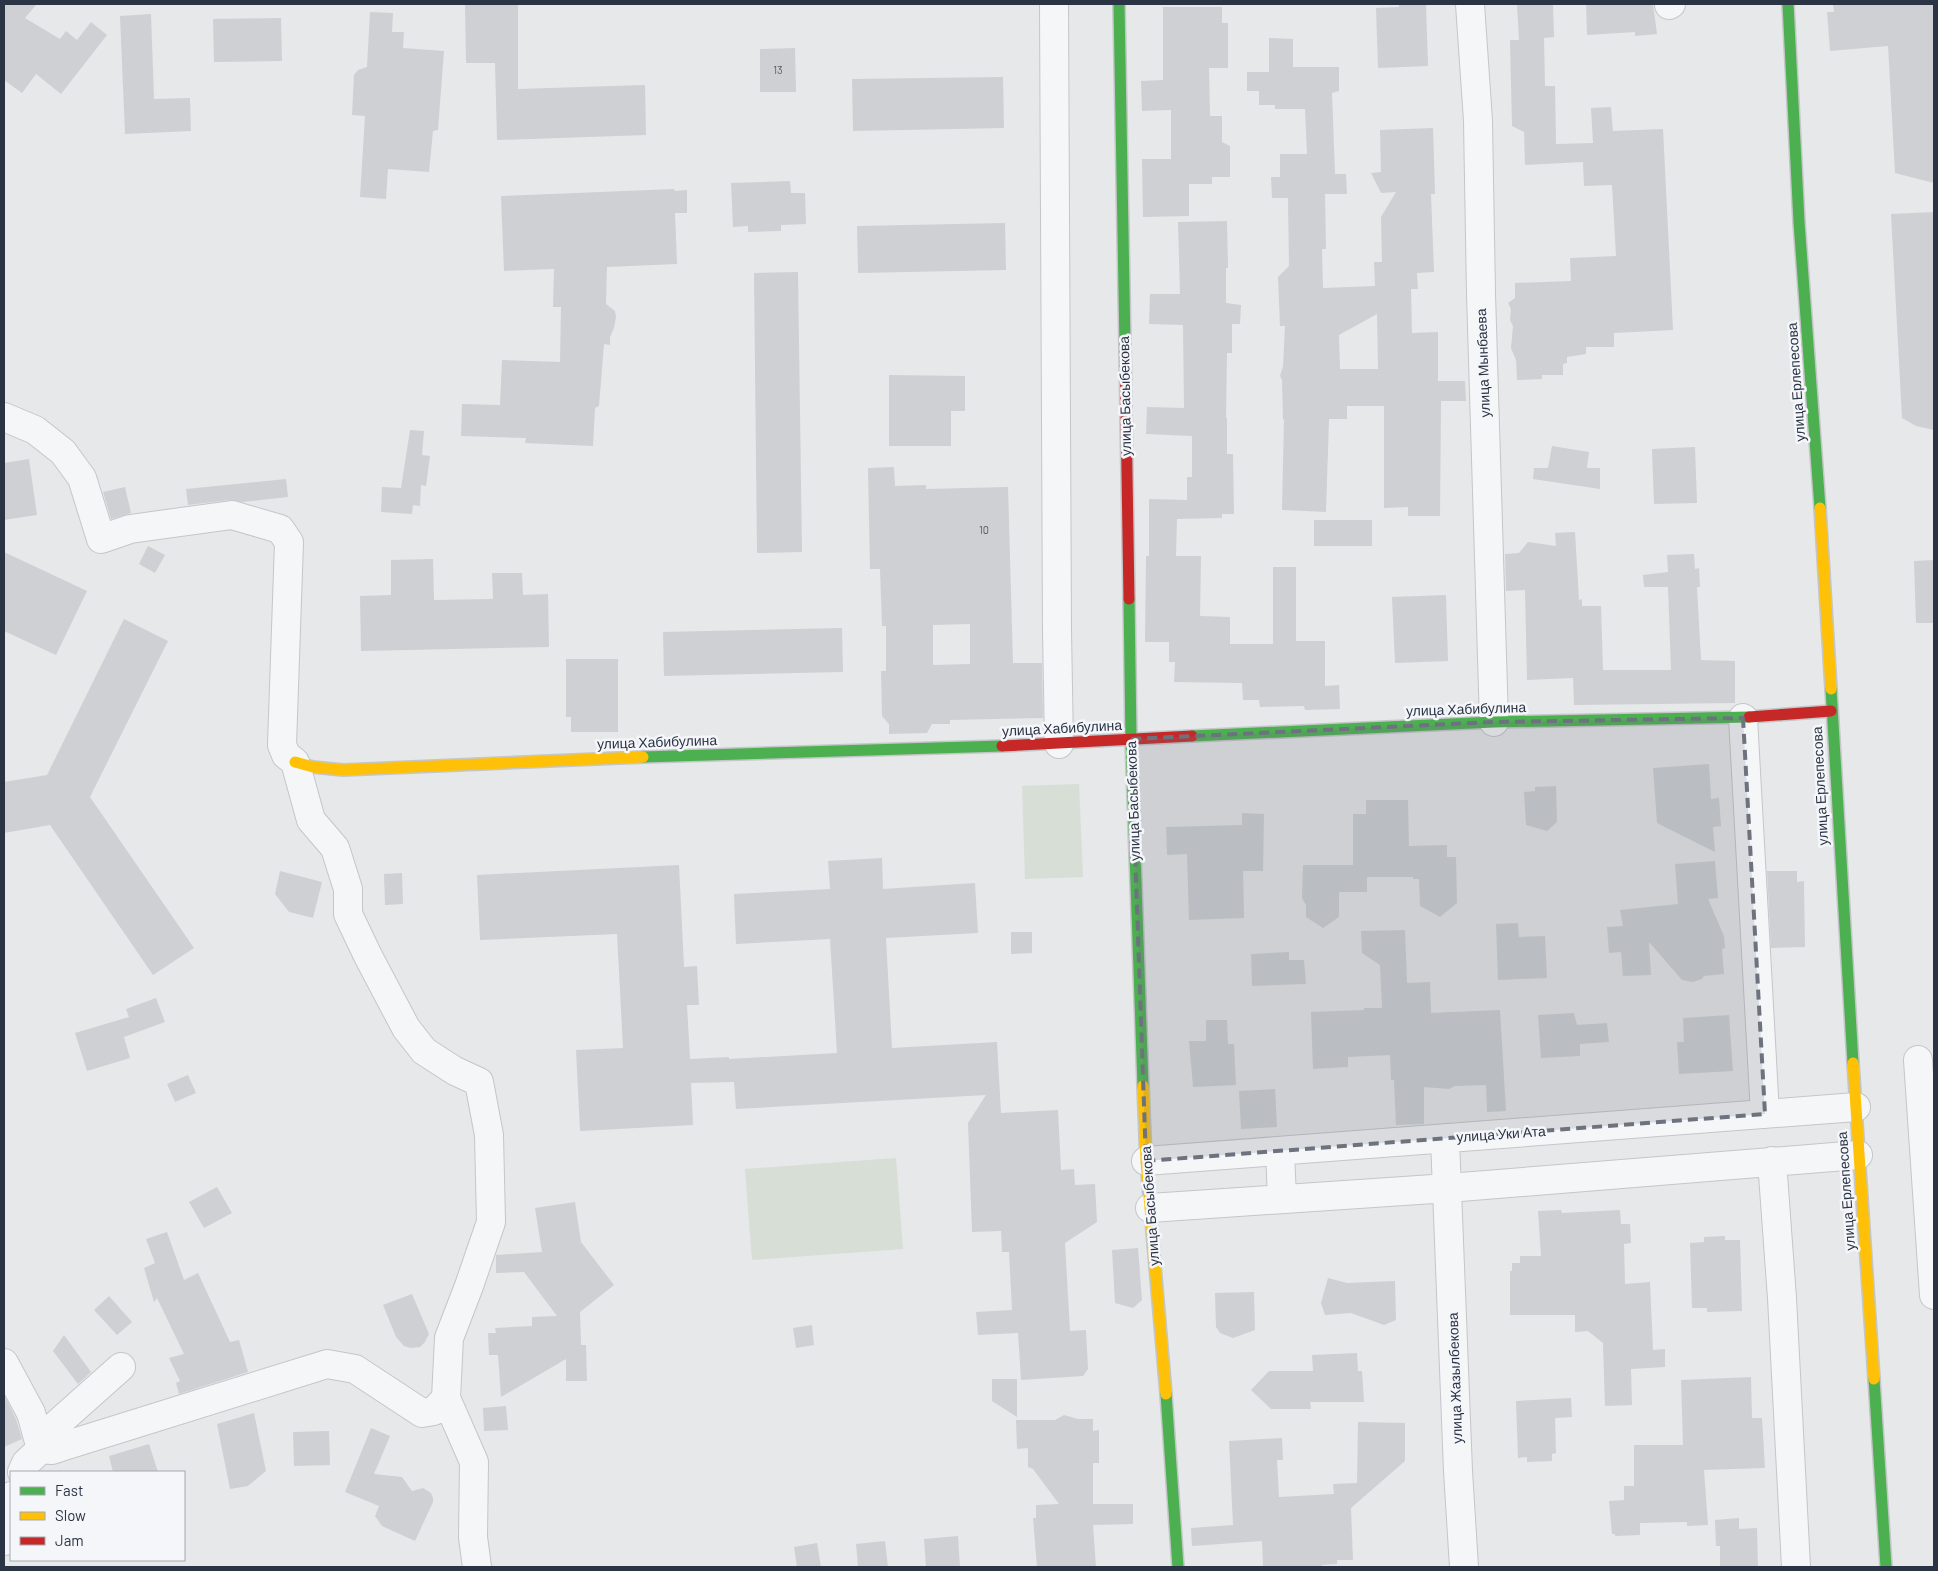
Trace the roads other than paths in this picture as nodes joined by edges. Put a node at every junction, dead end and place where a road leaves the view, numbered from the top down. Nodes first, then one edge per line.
1 (1054, 4) edge
2 (1118, 4) edge
3 (1470, 4) edge
4 (1788, 4) edge
5 (4, 417) edge
6 (1831, 711) junction
7 (1743, 718) junction
8 (1494, 722) junction
9 (1131, 739) junction
10 (1059, 744) junction
11 (295, 762) junction
12 (1918, 1060) dead end
13 (1856, 1107) junction
14 (1765, 1114) junction
15 (1445, 1139) junction
16 (1280, 1151) junction
17 (1858, 1155) junction
18 (1146, 1161) junction
19 (1772, 1161) junction
20 (1448, 1188) junction
21 (1282, 1199) junction
22 (1150, 1208) junction
23 (1934, 1295) edge
24 (4, 1363) edge
25 (121, 1367) dead end
26 (446, 1398) junction
27 (422, 1413) junction
28 (40, 1444) junction
29 (466, 1444) junction
30 (22, 1471) edge
31 (10, 1498) edge
32 (4, 1541) edge
33 (477, 1567) edge
34 (1178, 1567) edge
35 (1464, 1567) edge
36 (1796, 1567) edge
37 (1886, 1567) edge

1 - 10 street
2 - 9 street, улица Басыбекова
3 - 8 street, улица Мынбаева
4 - 6 street, улица Ерлепесова
5 - 11 street
6 - 7 street, улица Хабибулина
6 - 13 street, улица Ерлепесова
7 - 8 street, улица Хабибулина
7 - 14 street
8 - 9 street, улица Хабибулина
9 - 10 street, улица Хабибулина
9 - 18 street, улица Басыбекова
10 - 11 street, улица Хабибулина
11 - 26 street
12 - 23 street
13 - 14 street, улица Уки Ата
13 - 17 street, улица Ерлепесова
14 - 15 street, улица Уки Ата
15 - 16 street, улица Уки Ата
15 - 20 street, улица Жазылбекова
16 - 18 street, улица Уки Ата
16 - 21 street
17 - 19 street
17 - 37 street, улица Ерлепесова
18 - 22 street, улица Басыбекова
19 - 20 street
19 - 36 street
20 - 21 street
20 - 35 street, улица Жазылбекова
21 - 22 street
22 - 34 street, улица Басыбекова
24 - 28 street
25 - 28 street
26 - 27 street
26 - 29 street
27 - 28 street
27 - 29 street
28 - 30 street
29 - 33 street
31 - 32 street

